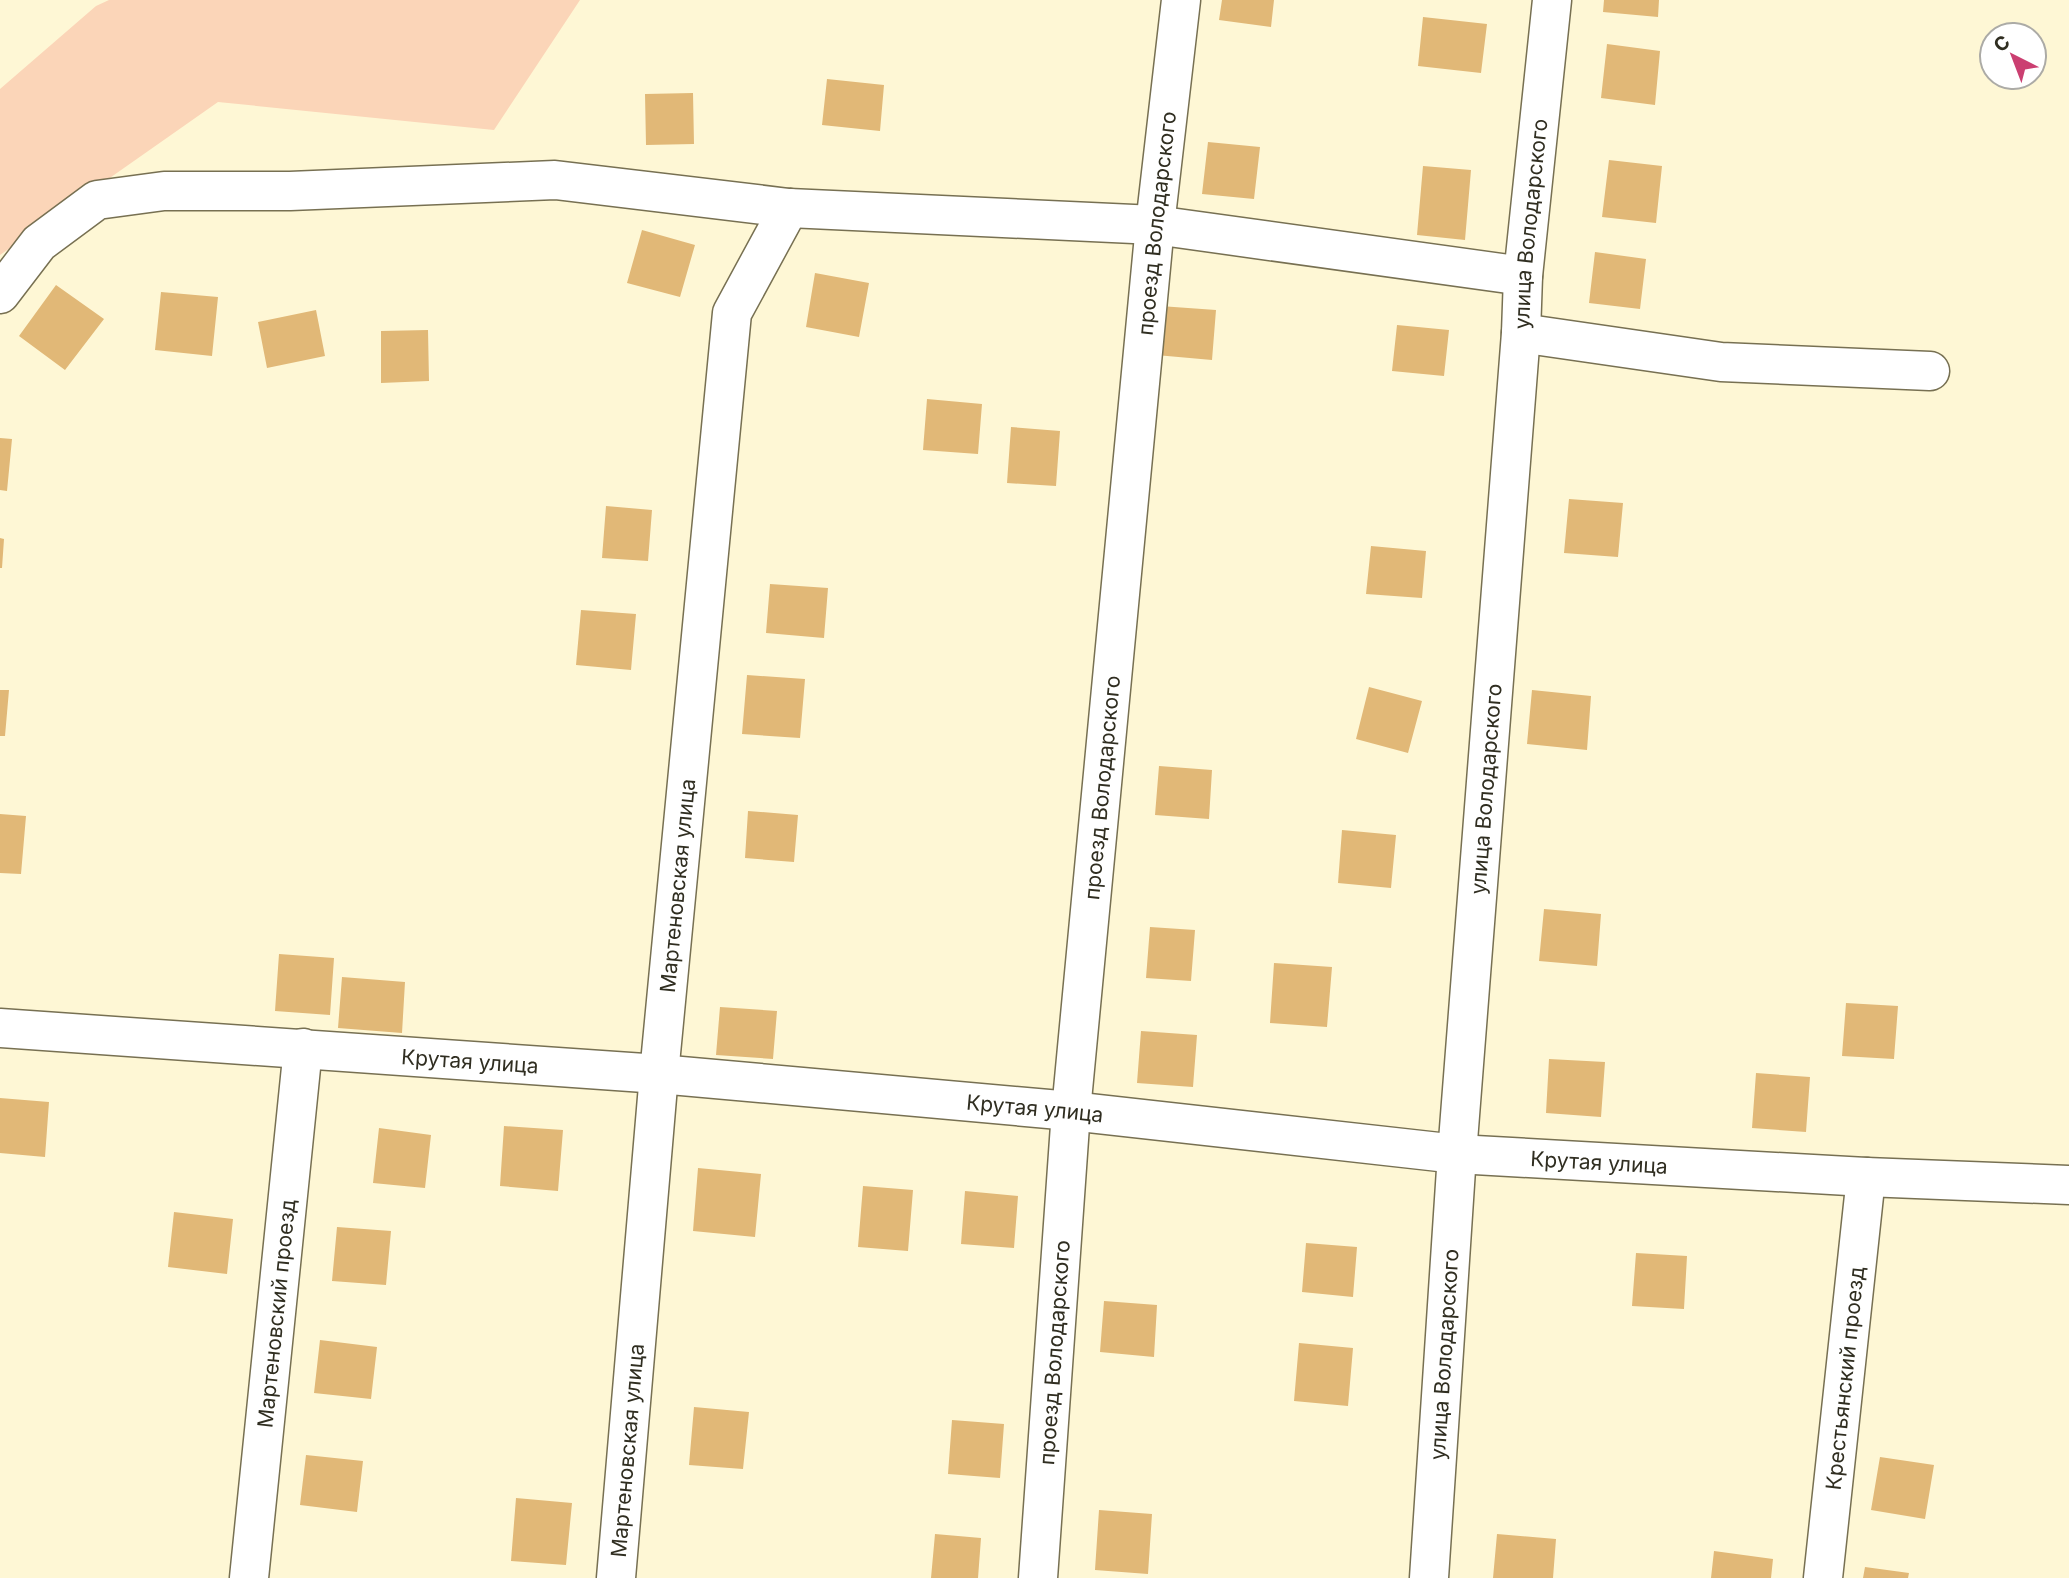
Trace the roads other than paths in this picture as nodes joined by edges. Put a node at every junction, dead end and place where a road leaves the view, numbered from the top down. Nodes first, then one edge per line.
1 (1181, 0) edge
2 (1552, 0) edge
3 (789, 208) junction
4 (1155, 225) junction
5 (1523, 276) junction
6 (0, 294) edge
7 (1521, 333) junction
8 (1930, 370) dead end
9 (0, 1028) edge
10 (303, 1048) junction
11 (659, 1074) junction
12 (1071, 1111) junction
13 (1457, 1154) junction
14 (1866, 1177) junction
15 (2069, 1185) edge
16 (249, 1578) edge
17 (616, 1578) edge
18 (1038, 1578) edge
19 (1429, 1578) edge
20 (1822, 1578) edge

1 - 4 street, проезд Володарского
2 - 5 street, улица Володарского
3 - 4 street
3 - 6 street
3 - 11 street, Мартеновская улица
4 - 5 street
4 - 12 street, проезд Володарского
5 - 7 street, улица Володарского
7 - 8 street
7 - 13 street, улица Володарского
9 - 10 street, Крутая улица
10 - 11 street, Крутая улица
10 - 16 street, Мартеновский проезд
11 - 12 street, Крутая улица
11 - 17 street, Мартеновская улица
12 - 13 street, Крутая улица
12 - 18 street, проезд Володарского
13 - 14 street, Крутая улица
13 - 19 street, улица Володарского
14 - 15 street, Крутая улица
14 - 20 street, Крестьянский проезд

